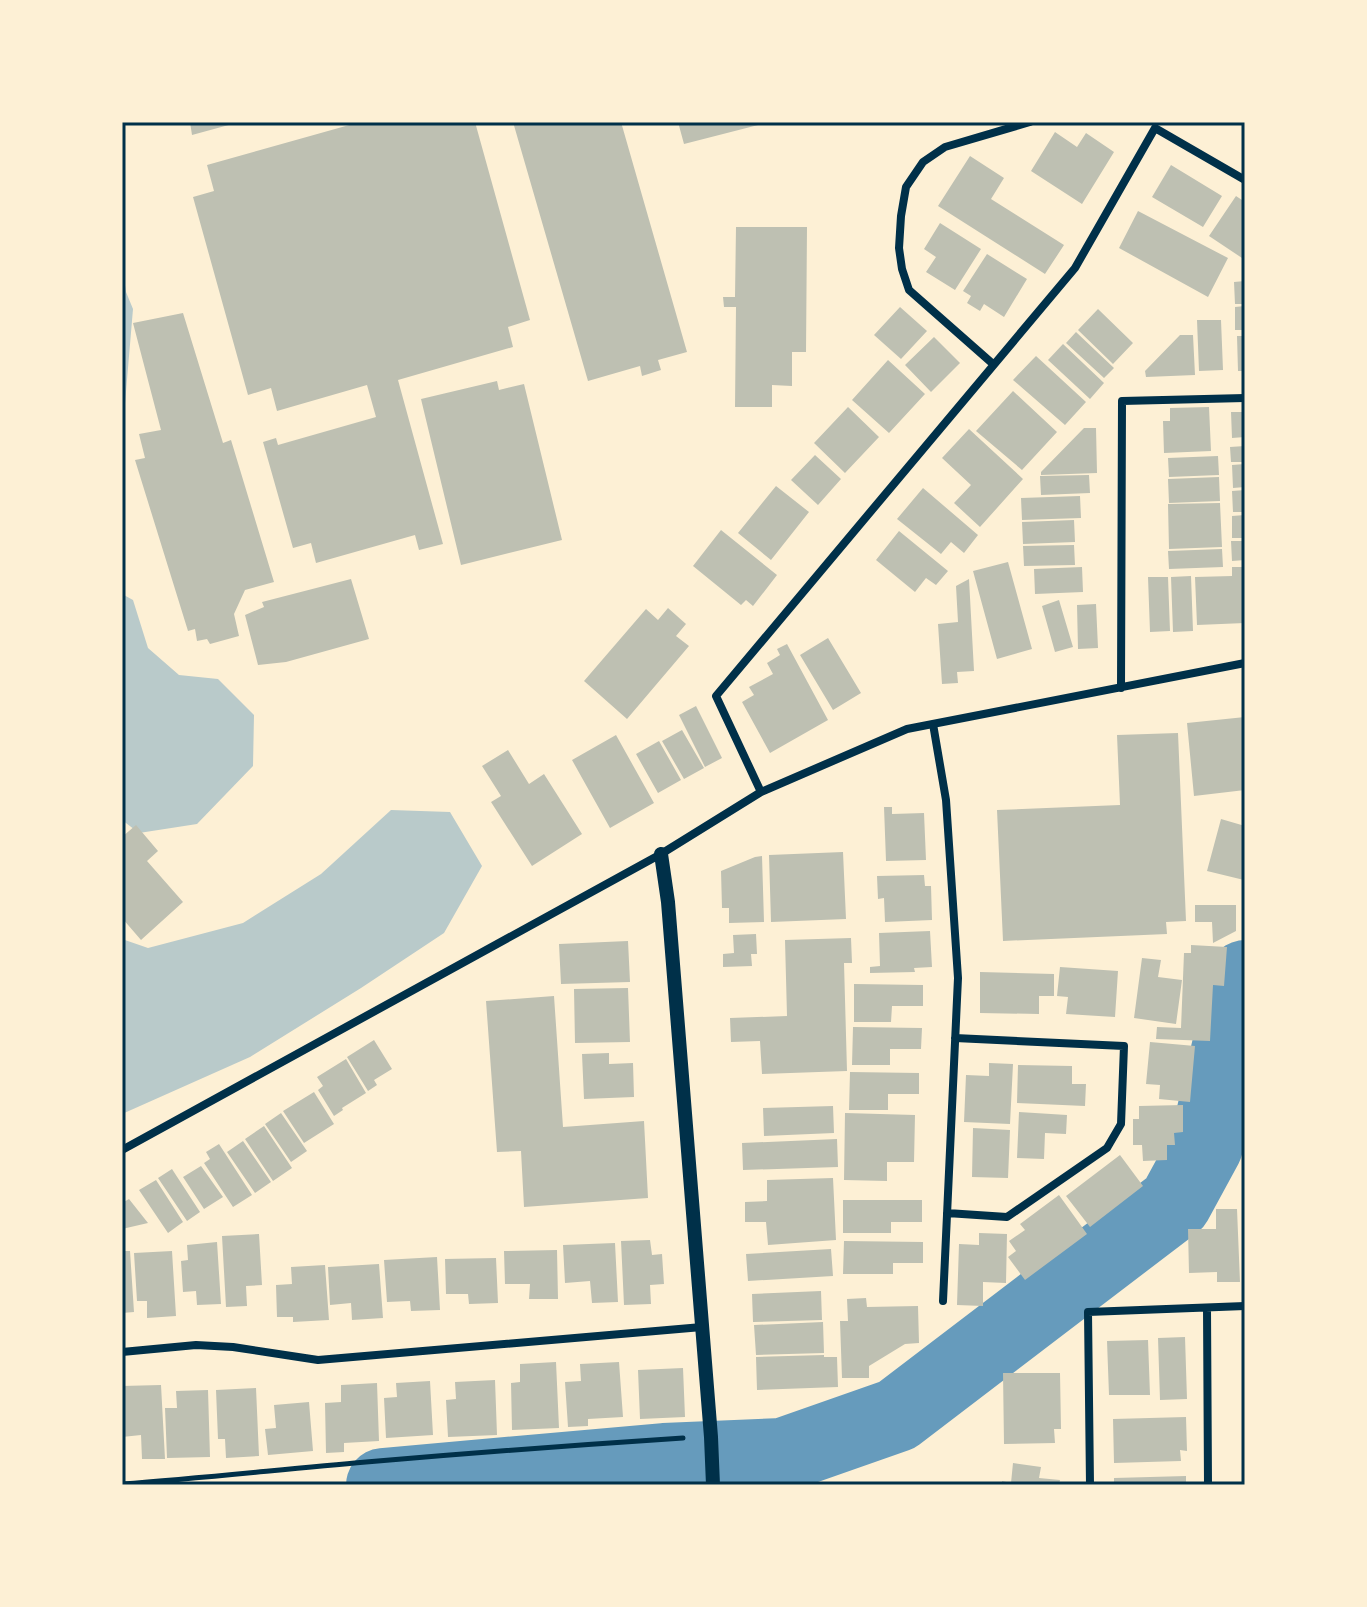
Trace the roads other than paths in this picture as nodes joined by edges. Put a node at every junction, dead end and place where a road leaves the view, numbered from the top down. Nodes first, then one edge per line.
1 (1030, 122) edge
2 (1143, 122) edge
3 (1155, 128) junction
4 (1245, 180) edge
5 (993, 364) junction
6 (1245, 398) edge
7 (1245, 663) edge
8 (1121, 688) junction
9 (933, 724) junction
10 (761, 792) junction
11 (661, 854) junction
12 (955, 1038) junction
13 (122, 1150) edge
14 (947, 1213) junction
15 (943, 1301) dead end
16 (1245, 1306) edge
17 (1207, 1308) junction
18 (702, 1327) junction
19 (122, 1352) edge
20 (713, 1485) edge
21 (1090, 1485) edge
22 (1208, 1485) edge

1 - 5 street
2 - 3 street
3 - 4 street
3 - 5 street
5 - 10 street
6 - 8 street
7 - 8 street
8 - 9 street
9 - 10 street
9 - 12 street
10 - 11 street
11 - 13 street
11 - 18 street
12 - 14 street
12 - 14 street
14 - 15 street
16 - 17 street
17 - 21 street
17 - 22 street
18 - 19 street
18 - 20 street

